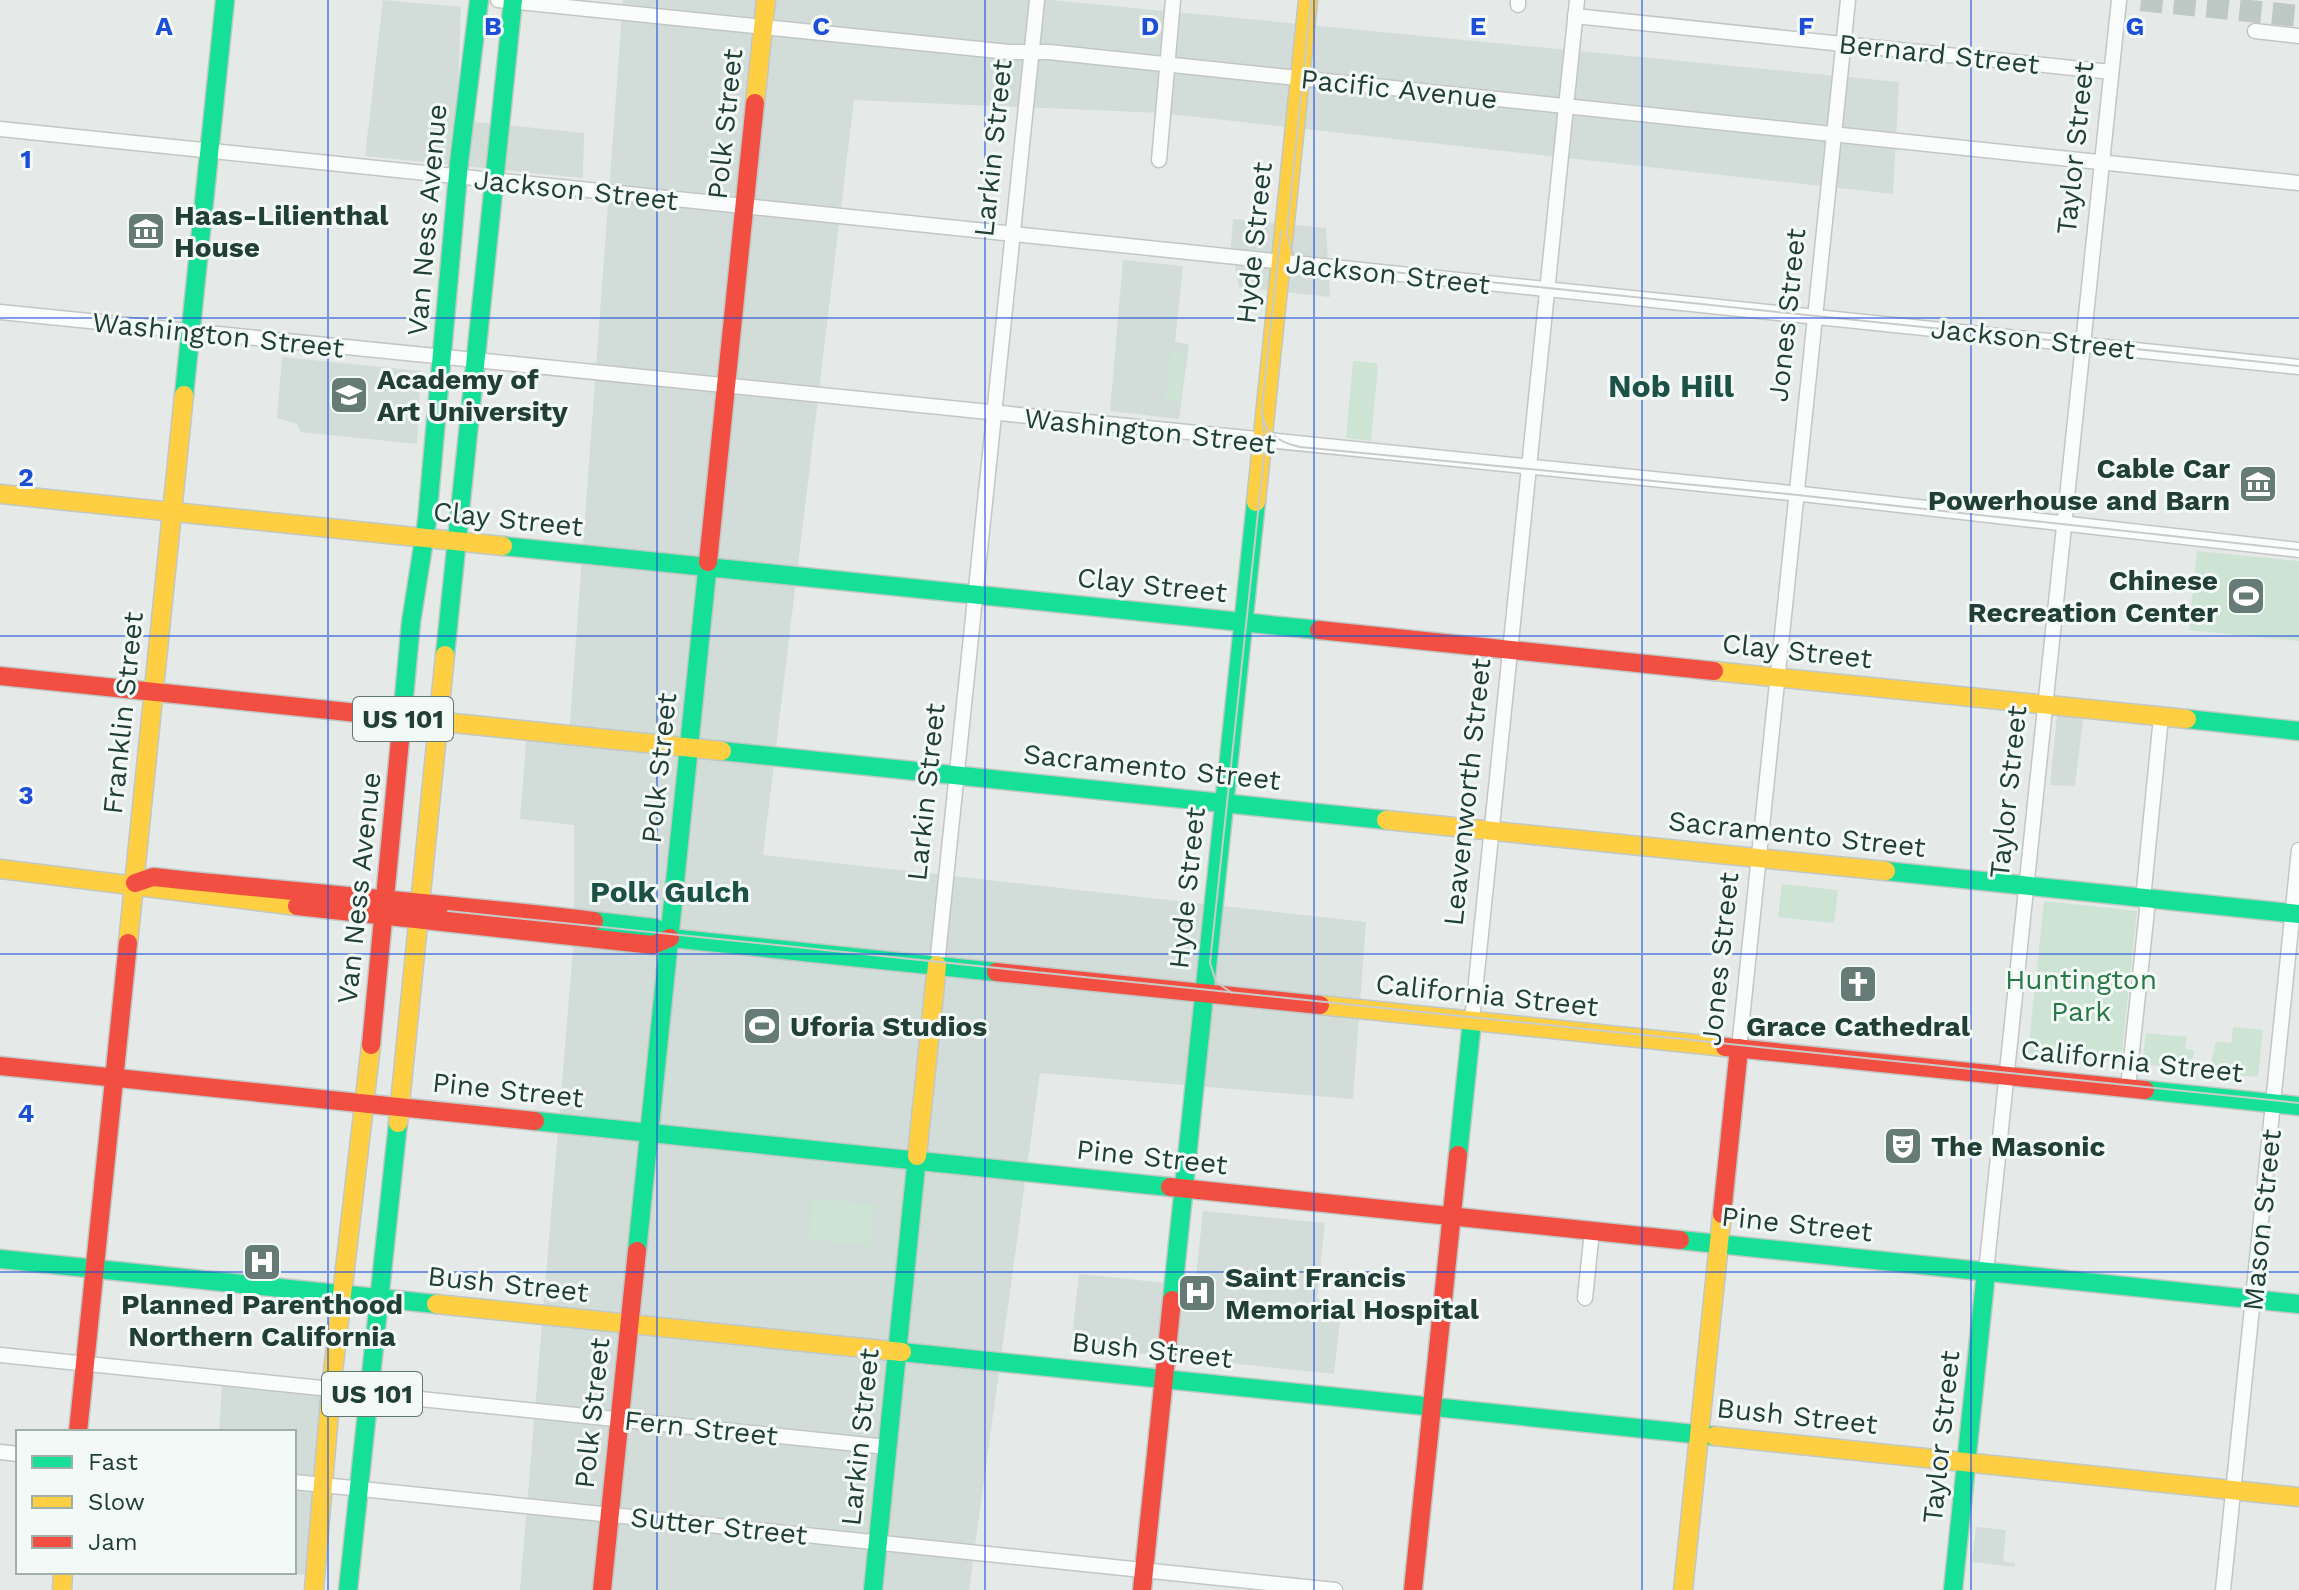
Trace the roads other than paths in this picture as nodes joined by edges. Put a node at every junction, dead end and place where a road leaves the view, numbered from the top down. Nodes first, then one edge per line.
1 (225, 0) edge
2 (479, 0) edge
3 (508, 0) edge
4 (766, 0) edge
5 (1037, 0) edge
6 (1173, 0) edge
7 (1308, 0) edge
8 (1577, 0) edge
9 (1848, 0) edge
10 (2119, 0) edge
11 (1575, 16) junction
12 (763, 27) junction
13 (2255, 31) dead end
14 (2299, 36) edge
15 (1843, 44) junction
16 (1031, 52) junction
17 (1166, 64) junction
18 (2111, 72) junction
19 (1300, 78) junction
20 (1566, 106) junction
21 (0, 129) edge
22 (1834, 134) junction
23 (210, 152) junction
24 (1159, 160) dead end
25 (2101, 162) junction
26 (459, 177) junction
27 (492, 181) junction
28 (2299, 183) edge
29 (745, 208) junction
30 (1012, 235) junction
31 (1281, 263) junction
32 (1547, 290) junction
33 (0, 312) edge
34 (1815, 317) junction
35 (192, 332) junction
36 (2084, 345) junction
37 (443, 358) junction
38 (474, 361) junction
39 (2299, 367) edge
40 (726, 387) junction
41 (994, 415) junction
42 (1261, 442) junction
43 (1529, 467) junction
44 (0, 494) edge
45 (1797, 494) junction
46 (172, 512) junction
47 (2064, 524) junction
48 (424, 539) junction
49 (458, 542) junction
50 (2299, 550) edge
51 (708, 567) junction
52 (975, 595) junction
53 (1243, 623) junction
54 (1510, 650) junction
55 (0, 676) edge
56 (1778, 678) junction
57 (153, 692) junction
58 (2045, 705) junction
59 (2161, 717) junction
60 (403, 718) junction
61 (437, 721) junction
62 (2299, 731) edge
63 (689, 747) junction
64 (956, 775) junction
65 (1224, 803) junction
66 (1491, 831) junction
67 (2299, 850) edge
68 (1759, 858) junction
69 (0, 869) edge
70 (135, 883) junction
71 (2026, 886) junction
72 (2145, 898) junction
73 (418, 900) junction
74 (385, 908) junction
75 (2296, 914) edge
76 (416, 921) junction
77 (670, 938) junction
78 (937, 965) junction
79 (1204, 994) junction
80 (1472, 1021) junction
81 (1739, 1048) junction
82 (0, 1066) edge
83 (2006, 1076) junction
84 (114, 1078) junction
85 (2128, 1088) junction
86 (365, 1104) junction
87 (2274, 1104) junction
88 (2299, 1106) edge
89 (398, 1107) junction
90 (649, 1133) junction
91 (917, 1161) junction
92 (1184, 1189) junction
93 (1451, 1216) junction
94 (1592, 1231) junction
95 (1719, 1244) junction
96 (0, 1259) edge
97 (95, 1269) junction
98 (1986, 1272) junction
99 (344, 1295) junction
100 (1585, 1298) dead end
101 (380, 1299) junction
102 (2254, 1299) junction
103 (2299, 1304) edge
104 (629, 1324) junction
105 (897, 1352) junction
106 (0, 1355) edge
107 (85, 1364) junction
108 (1164, 1380) junction
109 (331, 1389) junction
110 (372, 1394) junction
111 (1432, 1407) junction
112 (620, 1420) junction
113 (78, 1430) edge
114 (1699, 1434) junction
115 (887, 1447) junction
116 (1966, 1462) junction
117 (296, 1482) edge
118 (323, 1485) junction
119 (359, 1489) junction
120 (2234, 1490) junction
121 (2299, 1497) edge
122 (610, 1515) junction
123 (877, 1543) junction
124 (1144, 1570) junction
125 (314, 1590) edge
126 (348, 1590) edge
127 (602, 1590) edge
128 (873, 1590) edge
129 (1142, 1590) edge
130 (1335, 1590) edge
131 (1413, 1590) edge
132 (1683, 1590) edge
133 (1953, 1590) edge
134 (2223, 1590) edge

1 - 23 main road, Franklin Street
2 - 26 main road, Van Ness Avenue / US 101
3 - 12 street, Pacific Avenue
3 - 27 main road, US 101
4 - 12 main road, Polk Street
5 - 16 street, Larkin Street
6 - 17 street
7 - 19 main road, Hyde Street
8 - 11 street, Leavenworth Street
9 - 15 street, Jones Street
10 - 18 street, Taylor Street
11 - 15 street, Bernard Street
11 - 20 street, Leavenworth Street
12 - 16 street, Pacific Avenue
12 - 29 main road, Polk Street
13 - 14 street
15 - 18 street, Bernard Street
15 - 22 street, Jones Street
16 - 17 street, Pacific Avenue
16 - 30 street, Larkin Street
17 - 19 street, Pacific Avenue
17 - 24 street
18 - 25 street, Taylor Street
19 - 20 street, Pacific Avenue
19 - 31 main road, Hyde Street
20 - 22 street, Pacific Avenue
20 - 32 street, Leavenworth Street
21 - 23 street, Jackson Street
22 - 25 street, Pacific Avenue
22 - 34 street, Jones Street
23 - 26 street, Jackson Street
23 - 35 main road, Franklin Street
25 - 28 street, Pacific Avenue
25 - 36 street, Taylor Street
26 - 27 street, Jackson Street
26 - 37 main road, Van Ness Avenue / US 101
27 - 29 street, Jackson Street
27 - 38 main road, US 101
29 - 30 street, Jackson Street
29 - 40 main road, Polk Street
30 - 31 street, Jackson Street
30 - 41 street, Larkin Street
31 - 32 street, Jackson Street
31 - 42 main road, Hyde Street
32 - 34 street, Jackson Street
32 - 43 street, Leavenworth Street
33 - 35 street, Washington Street
34 - 36 street, Jackson Street
34 - 45 street, Jones Street
35 - 37 street, Washington Street
35 - 46 main road, Franklin Street
36 - 39 street, Jackson Street
36 - 47 street, Taylor Street
37 - 38 street, Washington Street
37 - 48 main road, Van Ness Avenue / US 101
38 - 40 street, Washington Street
38 - 49 main road, US 101
40 - 41 street, Washington Street
40 - 51 main road, Polk Street
41 - 42 street, Washington Street
41 - 52 street, Larkin Street
42 - 43 street, Washington Street
42 - 53 main road, Hyde Street
43 - 45 street, Washington Street
43 - 54 street, Leavenworth Street
44 - 46 main road, Clay Street
45 - 47 street, Washington Street
45 - 56 street, Jones Street
46 - 48 main road, Clay Street
46 - 57 main road, Franklin Street
47 - 50 street, Washington Street
47 - 58 street, Taylor Street
48 - 49 main road, Clay Street
48 - 60 main road, Van Ness Avenue / US 101
49 - 51 main road, Clay Street
49 - 61 main road, US 101
51 - 52 main road, Clay Street
51 - 63 main road, Polk Street
52 - 53 main road, Clay Street
52 - 64 street, Larkin Street
53 - 54 main road, Clay Street
53 - 65 main road, Hyde Street
54 - 56 main road, Clay Street
54 - 66 street, Leavenworth Street
55 - 57 main road, Sacramento Street
56 - 58 main road, Clay Street
56 - 68 street, Jones Street
57 - 60 main road, Sacramento Street
57 - 70 main road, Franklin Street
58 - 59 main road, Clay Street
58 - 71 street, Taylor Street
59 - 62 main road, Clay Street
59 - 72 street
60 - 61 main road, Sacramento Street
60 - 74 main road, Van Ness Avenue / US 101
61 - 63 main road, Sacramento Street
61 - 73 main road, US 101
63 - 64 main road, Sacramento Street
63 - 77 main road, Polk Street
64 - 65 main road, Sacramento Street
64 - 78 street, Larkin Street
65 - 66 main road, Sacramento Street
65 - 79 main road, Hyde Street
66 - 68 main road, Sacramento Street
66 - 80 street, Leavenworth Street
67 - 75 street, Mason Street
68 - 71 main road, Sacramento Street
68 - 81 street, Jones Street
69 - 70 main road, California Street
70 - 74 main road, California Street
70 - 84 main road, Franklin Street
71 - 72 main road, Sacramento Street
71 - 83 street, Taylor Street
72 - 75 main road, Sacramento Street
72 - 85 street
73 - 74 main road, California Street
73 - 76 main road, US 101
73 - 77 main road, California Street
74 - 76 main road, California Street
74 - 86 main road, Van Ness Avenue / US 101
75 - 87 street, Mason Street
76 - 77 main road, California Street
76 - 89 main road, US 101
77 - 78 main road, California Street
77 - 90 main road, Polk Street
78 - 79 main road, California Street
78 - 91 main road, Larkin Street
79 - 80 main road, California Street
79 - 92 main road, Hyde Street
80 - 81 main road, California Street
80 - 93 main road, Leavenworth Street
81 - 83 main road, California Street
81 - 95 main road, Jones Street
82 - 84 main road, Pine Street
83 - 85 main road, California Street
83 - 98 street, Taylor Street
84 - 86 main road, Pine Street
84 - 97 main road, Franklin Street
85 - 87 main road, California Street
86 - 89 main road, Pine Street
86 - 99 main road, Van Ness Avenue / US 101
87 - 88 main road, California Street
87 - 102 street, Mason Street
89 - 90 main road, Pine Street
89 - 101 main road, US 101
90 - 91 main road, Pine Street
90 - 104 main road, Polk Street
91 - 92 main road, Pine Street
91 - 105 main road, Larkin Street
92 - 93 main road, Pine Street
92 - 108 main road, Hyde Street
93 - 94 main road, Pine Street
93 - 111 main road, Leavenworth Street
94 - 95 main road, Pine Street
94 - 100 street
95 - 98 main road, Pine Street
95 - 114 main road, Jones Street
96 - 97 main road, Bush Street
97 - 99 main road, Bush Street
97 - 107 main road, Franklin Street
98 - 102 main road, Pine Street
98 - 116 main road, Taylor Street
99 - 101 main road, Bush Street
99 - 109 main road, Van Ness Avenue / US 101
101 - 104 main road, Bush Street
101 - 110 main road, US 101
102 - 103 main road, Pine Street
102 - 120 street, Mason Street
104 - 105 main road, Bush Street
104 - 112 main road, Polk Street
105 - 108 main road, Bush Street
105 - 115 main road, Larkin Street
106 - 107 street
107 - 109 street
107 - 113 main road, Franklin Street
108 - 111 main road, Bush Street
108 - 124 main road, Hyde Street
109 - 118 main road, Van Ness Avenue / US 101
110 - 112 street, Fern Street
110 - 119 main road, US 101
111 - 114 main road, Bush Street
111 - 131 main road, Leavenworth Street
112 - 115 street, Fern Street
112 - 122 main road, Polk Street
114 - 116 main road, Bush Street
114 - 132 main road, Jones Street
115 - 123 main road, Larkin Street
116 - 120 main road, Bush Street
116 - 133 main road, Taylor Street
117 - 118 street, Sutter Street
118 - 119 street, Sutter Street
118 - 125 main road, Van Ness Avenue / US 101
119 - 122 street, Sutter Street
119 - 126 main road, US 101
120 - 121 main road, Bush Street
120 - 134 street, Mason Street
122 - 123 street, Sutter Street
122 - 127 main road, Polk Street
123 - 124 street, Sutter Street
123 - 128 main road, Larkin Street
124 - 129 main road, Hyde Street
124 - 130 street, Sutter Street

